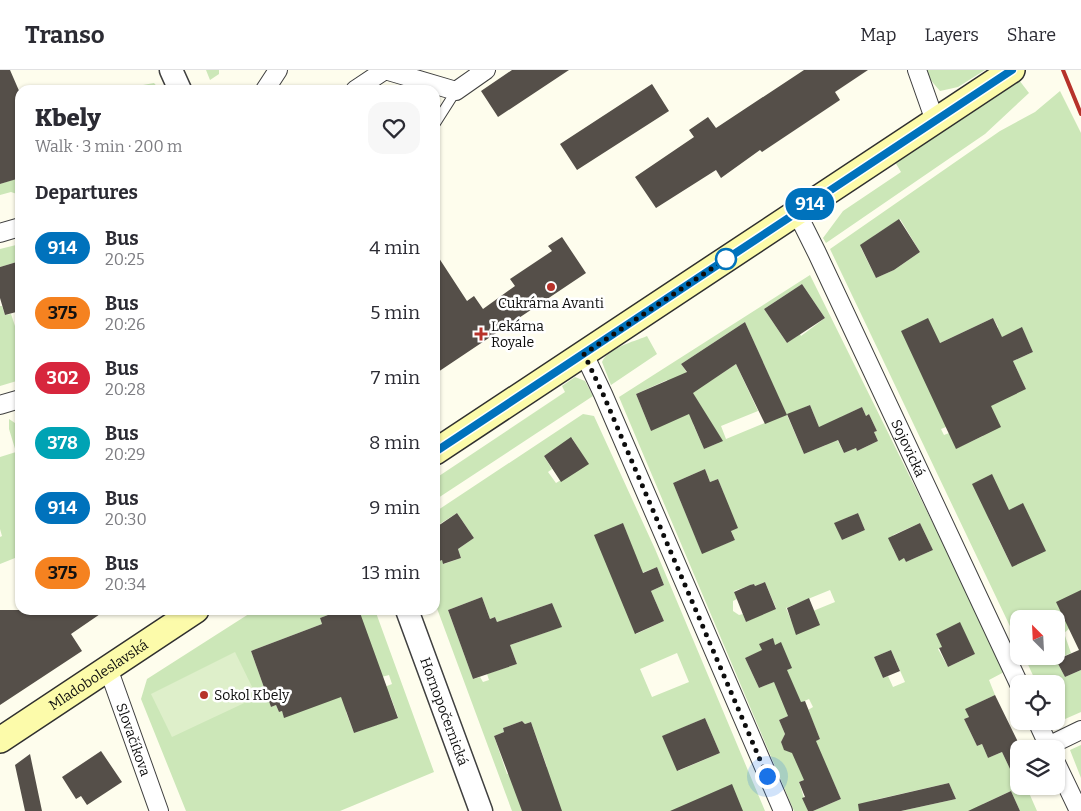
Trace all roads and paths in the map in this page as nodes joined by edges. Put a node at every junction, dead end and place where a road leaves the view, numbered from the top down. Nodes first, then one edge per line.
1 (171, 70) edge
2 (278, 70) edge
3 (385, 70) edge
4 (486, 70) edge
5 (917, 70) edge
6 (1012, 70) edge
7 (178, 85) edge
8 (268, 85) edge
9 (362, 85) edge
10 (436, 85) edge
11 (440, 86) edge
12 (456, 91) junction
13 (440, 116) edge
14 (935, 121) junction
15 (796, 213) junction
16 (15, 228) edge
17 (0, 233) edge
18 (584, 354) junction
19 (15, 400) edge
20 (0, 405) edge
21 (440, 449) edge
22 (188, 615) edge
23 (409, 615) edge
24 (108, 668) junction
25 (1015, 675) edge
26 (1081, 730) edge
27 (0, 740) edge
28 (1062, 740) edge
29 (1065, 782) edge
30 (160, 811) edge
31 (481, 811) edge
32 (783, 811) edge
33 (1079, 811) edge

1 - 7 street
2 - 8 street
3 - 9 street
3 - 10 street
4 - 12 street
5 - 14 street
6 - 14 main road
11 - 12 street
12 - 13 lane
14 - 15 main road
15 - 18 main road
15 - 25 street, Sojovická
16 - 17 street
18 - 21 main road
18 - 32 street
19 - 20 street
22 - 24 main road, Mladoboleslavská
23 - 31 street, Hornopočernická
24 - 27 main road, Mladoboleslavská
24 - 30 street, Slovačíkova
26 - 28 street
29 - 33 street

